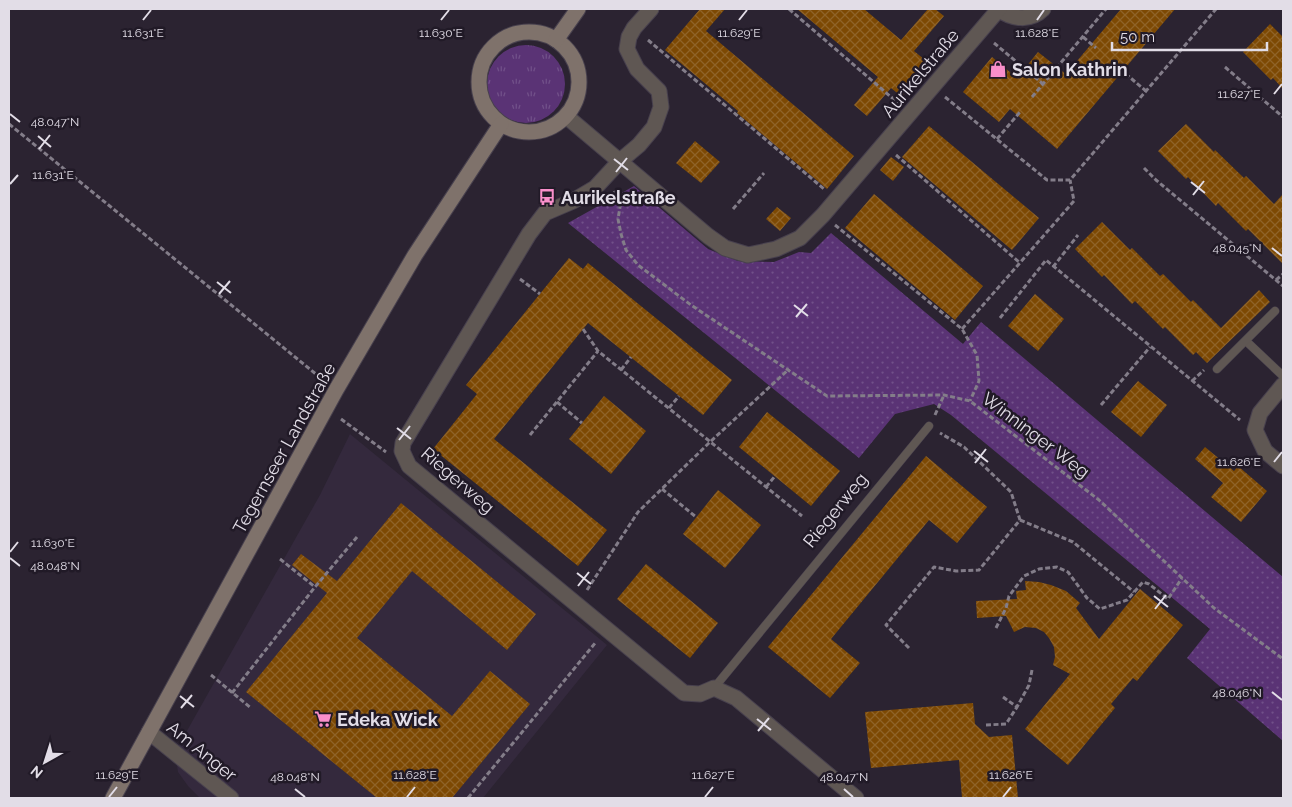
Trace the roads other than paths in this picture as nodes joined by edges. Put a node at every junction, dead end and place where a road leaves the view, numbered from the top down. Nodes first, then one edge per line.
1 (578, 9) edge
2 (650, 9) edge
3 (998, 9) edge
4 (1043, 9) edge
5 (556, 40) junction
6 (566, 116) junction
7 (501, 124) junction
8 (620, 161) junction
9 (1275, 311) dead end
10 (1246, 340) junction
11 (1217, 369) dead end
12 (1283, 376) edge
13 (1283, 385) edge
14 (929, 426) road end
15 (1283, 466) edge
16 (714, 688) junction
17 (149, 732) junction
18 (113, 798) edge
19 (231, 798) edge
20 (856, 798) edge

1 - 5 main road
2 - 8 street, Riegerweg
3 - 4 street, Aurikelstraße
3 - 8 street, Aurikelstraße
5 - 6 main road
5 - 7 main road
6 - 7 main road
6 - 8 street, Aurikelstraße
7 - 17 main road, Tegernseer Landstraße
8 - 16 street, Riegerweg
9 - 10 lane
10 - 11 lane
10 - 12 lane
13 - 15 street
14 - 16 lane, Riegerweg
16 - 20 street
17 - 18 main road, Tegernseer Landstraße
17 - 19 street, Am Anger

